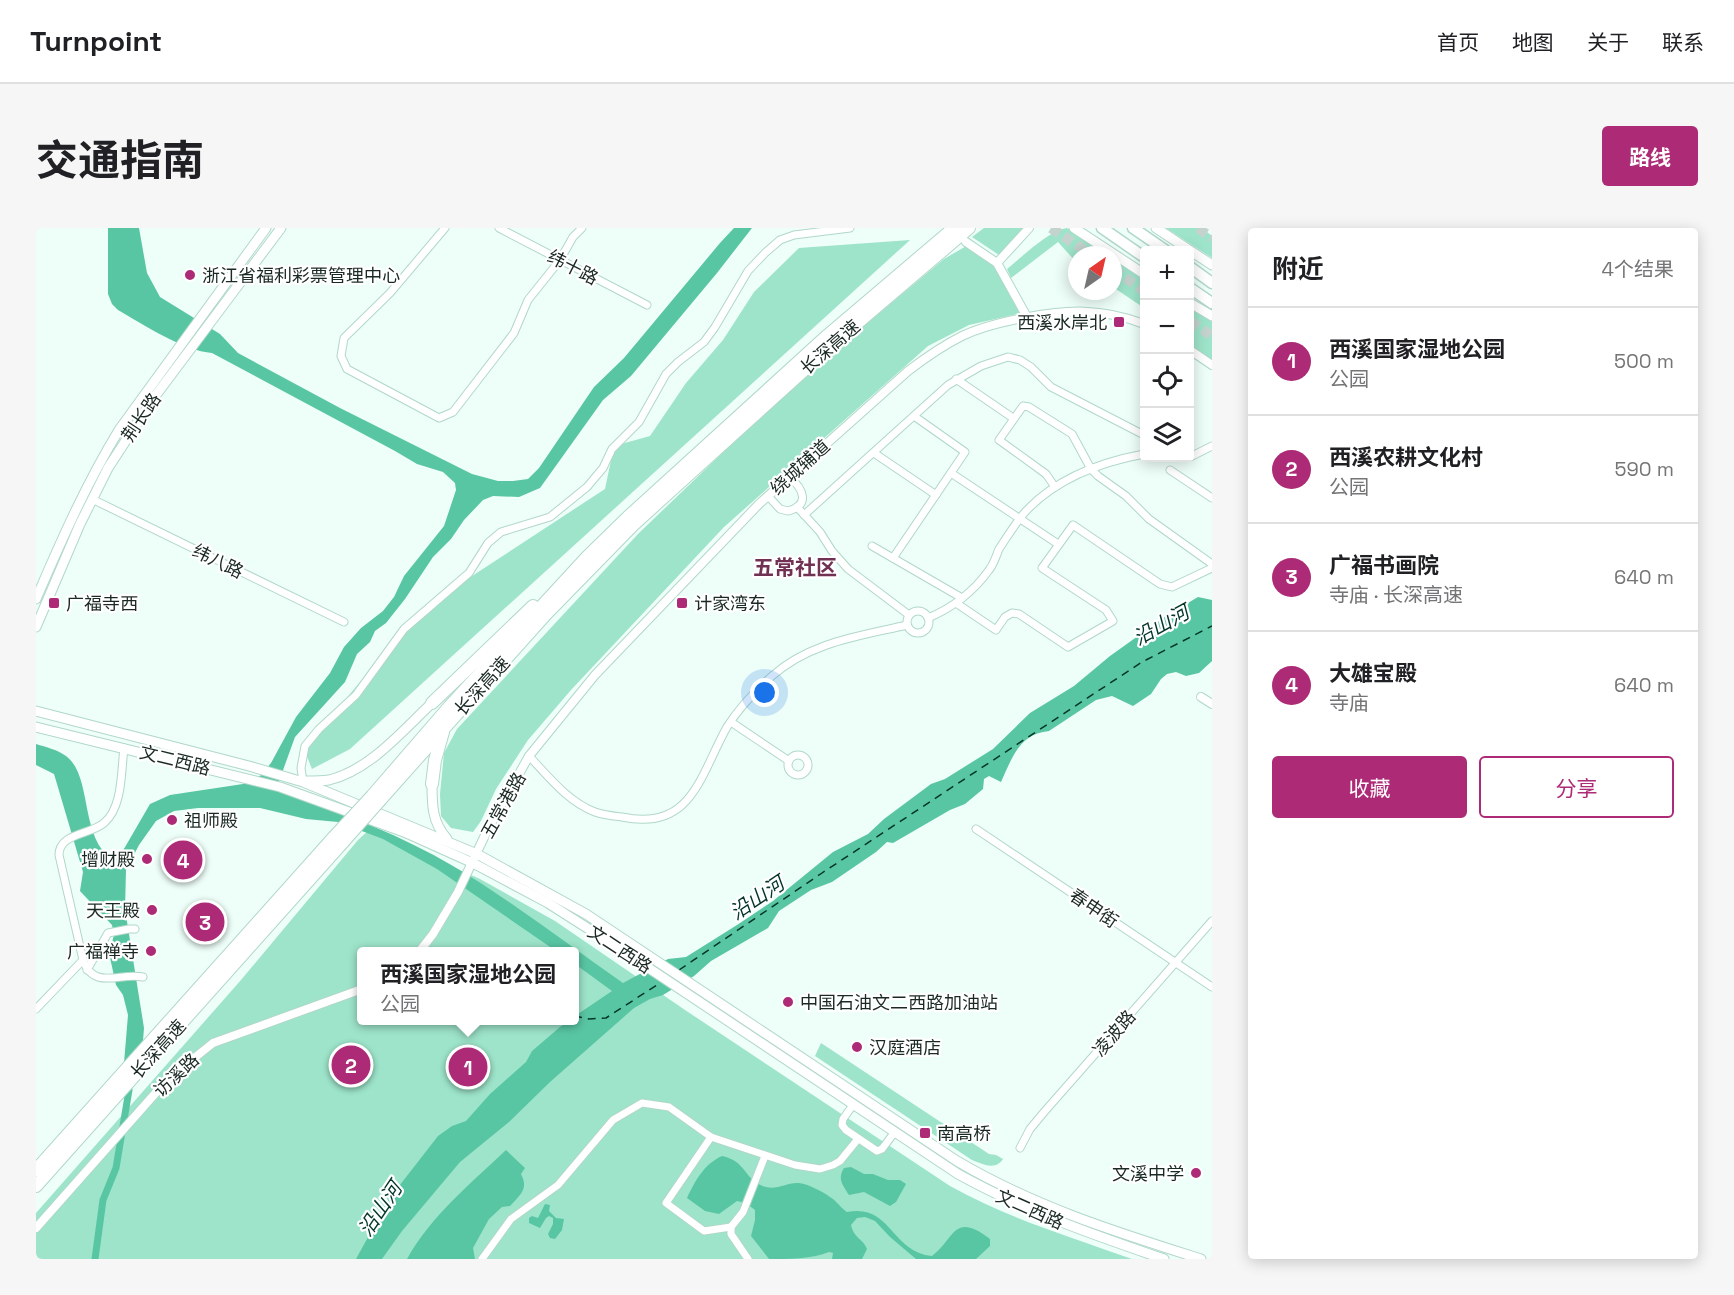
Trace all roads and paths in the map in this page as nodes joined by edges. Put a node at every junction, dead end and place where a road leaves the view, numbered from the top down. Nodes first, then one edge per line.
1 (266, 228) edge
2 (281, 228) edge
3 (445, 228) edge
4 (499, 228) edge
5 (582, 228) edge
6 (850, 228) edge
7 (954, 228) edge
8 (969, 228) edge
9 (1029, 228) edge
10 (1074, 228) edge
11 (1102, 228) edge
12 (1133, 228) edge
13 (1156, 228) edge
14 (966, 242) dead end
15 (1159, 246) edge
16 (1140, 254) edge
17 (560, 260) junction
18 (997, 263) junction
19 (1212, 265) edge
20 (1194, 270) edge
21 (1140, 271) edge
22 (1212, 283) edge
23 (1194, 291) edge
24 (1212, 303) edge
25 (647, 305) dead end
26 (1194, 305) edge
27 (1212, 316) edge
28 (1027, 317) junction
29 (1140, 322) edge
30 (1194, 353) edge
31 (1212, 365) edge
32 (956, 379) junction
33 (914, 416) junction
34 (1013, 418) junction
35 (1140, 433) edge
36 (1212, 446) edge
37 (874, 453) junction
38 (1140, 455) edge
39 (1194, 455) edge
40 (1091, 469) junction
41 (1170, 470) dead end
42 (951, 473) junction
43 (789, 477) junction
44 (1055, 487) junction
45 (936, 495) junction
46 (768, 496) junction
47 (1212, 498) edge
48 (92, 499) junction
49 (797, 507) junction
50 (804, 515) junction
51 (1020, 519) junction
52 (1058, 544) junction
53 (872, 546) dead end
54 (587, 557) junction
55 (893, 558) junction
56 (1212, 566) edge
57 (36, 598) edge
58 (959, 600) junction
59 (909, 615) junction
60 (928, 618) junction
61 (344, 622) dead end
62 (907, 626) junction
63 (36, 627) edge
64 (1201, 697) dead end
65 (432, 703) joint
66 (1212, 704) edge
67 (36, 711) edge
68 (731, 722) junction
69 (36, 727) edge
70 (444, 728) junction
71 (124, 748) junction
72 (529, 756) junction
73 (789, 761) dead end
74 (303, 782) junction
75 (432, 784) joint
76 (377, 798) junction
77 (976, 829) dead end
78 (339, 839) junction
79 (451, 843) junction
80 (473, 863) junction
81 (1212, 921) edge
82 (132, 929) dead end
83 (422, 947) edge
84 (83, 960) junction
85 (1176, 963) junction
86 (87, 970) junction
87 (140, 976) dead end
88 (1212, 987) edge
89 (357, 991) edge
90 (36, 1009) edge
91 (853, 1105) junction
92 (894, 1133) junction
93 (711, 1137) junction
94 (858, 1139) junction
95 (1020, 1148) dead end
96 (765, 1156) junction
97 (36, 1170) edge
98 (36, 1186) edge
99 (731, 1227) junction
100 (36, 1228) edge
101 (482, 1259) edge
102 (748, 1259) edge
103 (1164, 1259) edge
104 (1201, 1259) edge

1 - 57 main road, 荆长路
2 - 48 main road, 荆长路
3 - 17 street
4 - 17 street, 纬十路
5 - 17 street
6 - 74 street
7 - 54 highway, 长深高速
8 - 70 highway, 长深高速
9 - 18 street
10 - 21 main road
11 - 16 main road
12 - 15 main road
13 - 19 main road
14 - 18 street
17 - 25 street, 纬十路
18 - 28 street
20 - 22 main road
23 - 24 main road
26 - 27 main road
28 - 29 street, 绕城辅道
28 - 43 street, 绕城辅道
30 - 31 street
32 - 33 street
32 - 34 street
32 - 35 street
33 - 37 street
33 - 42 street
34 - 40 street
34 - 44 street
36 - 39 street
37 - 45 street
37 - 50 street
38 - 40 street
40 - 44 street
40 - 56 street
41 - 47 street
42 - 45 street
42 - 51 street
43 - 46 street, 绕城辅道
43 - 49 street
44 - 51 street
45 - 55 street
46 - 49 street
46 - 72 street, 绕城辅道
48 - 61 street, 纬八路
48 - 63 main road, 荆长路
49 - 50 street
50 - 59 street
51 - 52 street
51 - 58 street
52 - 56 street
52 - 58 street
53 - 55 street
54 - 65 highway
54 - 76 highway, 长深高速
55 - 58 street
58 - 60 street
59 - 60 street
59 - 62 street
60 - 62 street
62 - 68 street
64 - 66 street
65 - 74 main road
67 - 74 main road, 文二西路
68 - 72 street
68 - 73 street
69 - 71 main road, 文二西路
70 - 75 highway
70 - 76 highway, 长深高速
71 - 80 main road, 文二西路
71 - 84 street
72 - 80 street, 五常港路
74 - 79 main road, 文二西路
75 - 79 main road
76 - 78 highway, 长深高速, bridge
77 - 85 street, 春申街
78 - 97 highway, 长深高速
78 - 98 highway, 长深高速
79 - 80 main road, 文二西路
80 - 83 street
80 - 91 main road, 文二西路
80 - 104 main road, 文二西路
81 - 85 street, 凌波路
82 - 86 street
84 - 86 street
84 - 90 street
85 - 88 street, 春申街
85 - 95 street, 凌波路
86 - 87 street
89 - 100 street, 访溪路
91 - 92 main road, 文二西路
91 - 94 street
92 - 94 street
92 - 103 main road, 文二西路
93 - 96 street
93 - 99 street
93 - 101 street
94 - 96 street
96 - 99 street
99 - 102 street

